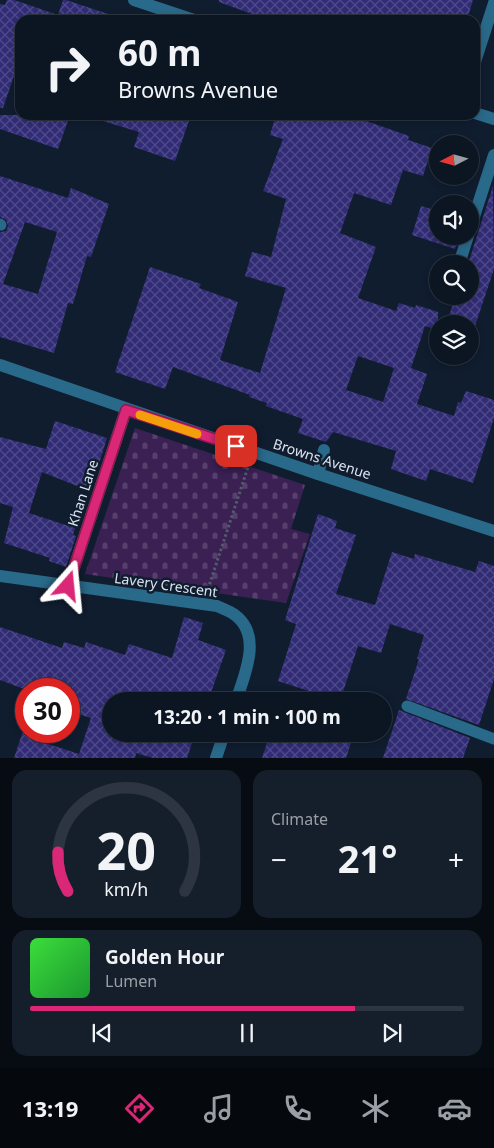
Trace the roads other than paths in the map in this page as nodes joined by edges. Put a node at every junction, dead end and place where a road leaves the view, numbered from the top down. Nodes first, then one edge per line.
1 (134, 0) edge
2 (494, 3) edge
3 (179, 15) edge
4 (480, 46) edge
5 (480, 115) edge
6 (494, 119) edge
7 (494, 155) edge
8 (479, 201) edge
9 (0, 366) edge
10 (126, 410) junction
11 (324, 450) dead end
12 (318, 474) junction
13 (494, 531) edge
14 (0, 576) edge
15 (68, 586) junction
16 (239, 692) edge
17 (407, 706) dead end
18 (494, 739) edge
19 (221, 742) edge
20 (216, 758) edge

1 - 3 street
2 - 4 street
5 - 6 street
7 - 8 street
9 - 10 street, Browns Avenue
10 - 12 street, Browns Avenue
10 - 15 street, Khan Lane
11 - 12 street
12 - 13 street, Browns Avenue
14 - 15 street, Lavery Crescent
15 - 16 street, Lavery Crescent
17 - 18 lane
19 - 20 street

